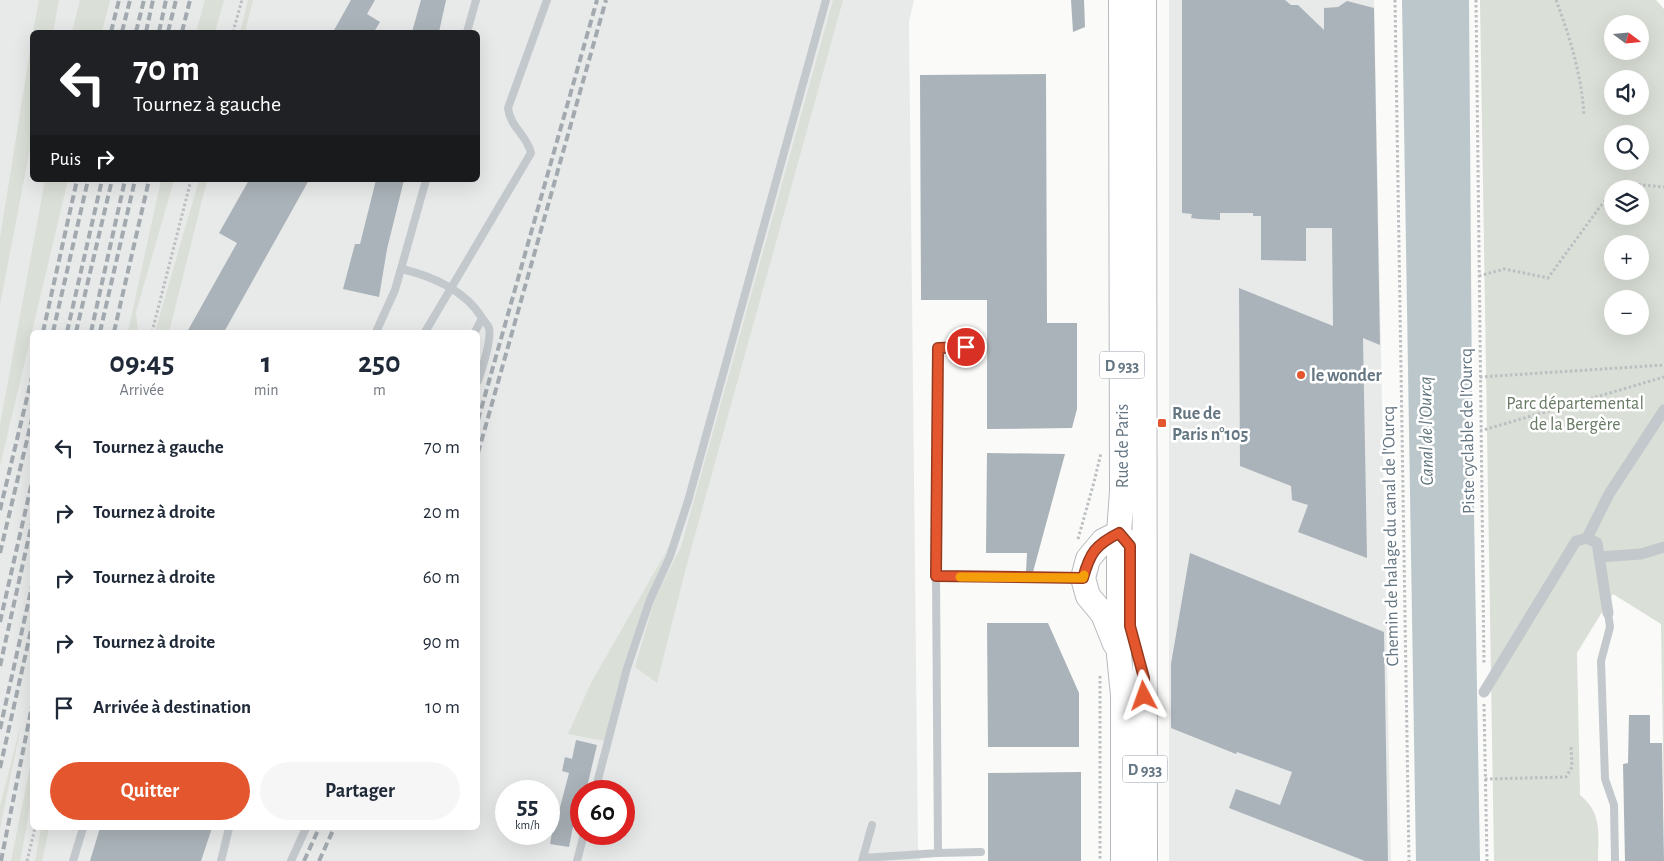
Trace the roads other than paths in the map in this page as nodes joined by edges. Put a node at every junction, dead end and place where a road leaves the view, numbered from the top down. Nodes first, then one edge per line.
1 (476, 0) edge
2 (547, 0) edge
3 (826, 0) edge
4 (1121, 0) edge
5 (1144, 0) edge
6 (468, 30) edge
7 (425, 182) edge
8 (402, 269) junction
9 (451, 288) junction
10 (482, 318) junction
11 (377, 330) edge
12 (426, 330) edge
13 (476, 330) edge
14 (980, 346) dead end
15 (480, 374) edge
16 (1664, 410) edge
17 (1119, 533) junction
18 (1587, 538) junction
19 (1664, 547) edge
20 (1599, 557) junction
21 (936, 576) junction
22 (1083, 578) junction
23 (1608, 613) joint
24 (1119, 655) junction
25 (1144, 678) junction
26 (1484, 692) road end
27 (598, 780) edge
28 (872, 825) dead end
29 (82, 830) edge
30 (229, 830) edge
31 (305, 830) edge
32 (581, 845) edge
33 (938, 852) junction
34 (981, 852) dead end
35 (862, 860) edge
36 (73, 861) edge
37 (221, 861) edge
38 (291, 861) edge
39 (577, 861) edge
40 (1123, 861) edge
41 (1145, 861) edge
42 (1615, 861) edge

1 - 6 lane
2 - 9 lane
3 - 27 lane
4 - 17 main road, Rue de Paris / D 933
5 - 25 main road, Rue de Paris / D 933
7 - 8 lane
8 - 9 lane
8 - 11 lane
9 - 10 lane
9 - 12 lane
10 - 13 lane
10 - 15 lane
14 - 21 lane
16 - 18 street
17 - 22 main road
17 - 24 main road, Rue de Paris / D 933
17 - 25 main road
18 - 20 street
18 - 26 street
19 - 20 street
20 - 23 street
21 - 22 lane
21 - 33 lane
22 - 24 main road
23 - 42 lane
24 - 40 main road, Rue de Paris / D 933
25 - 41 main road, Rue de Paris / D 933
28 - 35 lane
29 - 36 lane
30 - 37 lane
31 - 38 lane
32 - 39 lane
33 - 34 lane
33 - 35 lane

